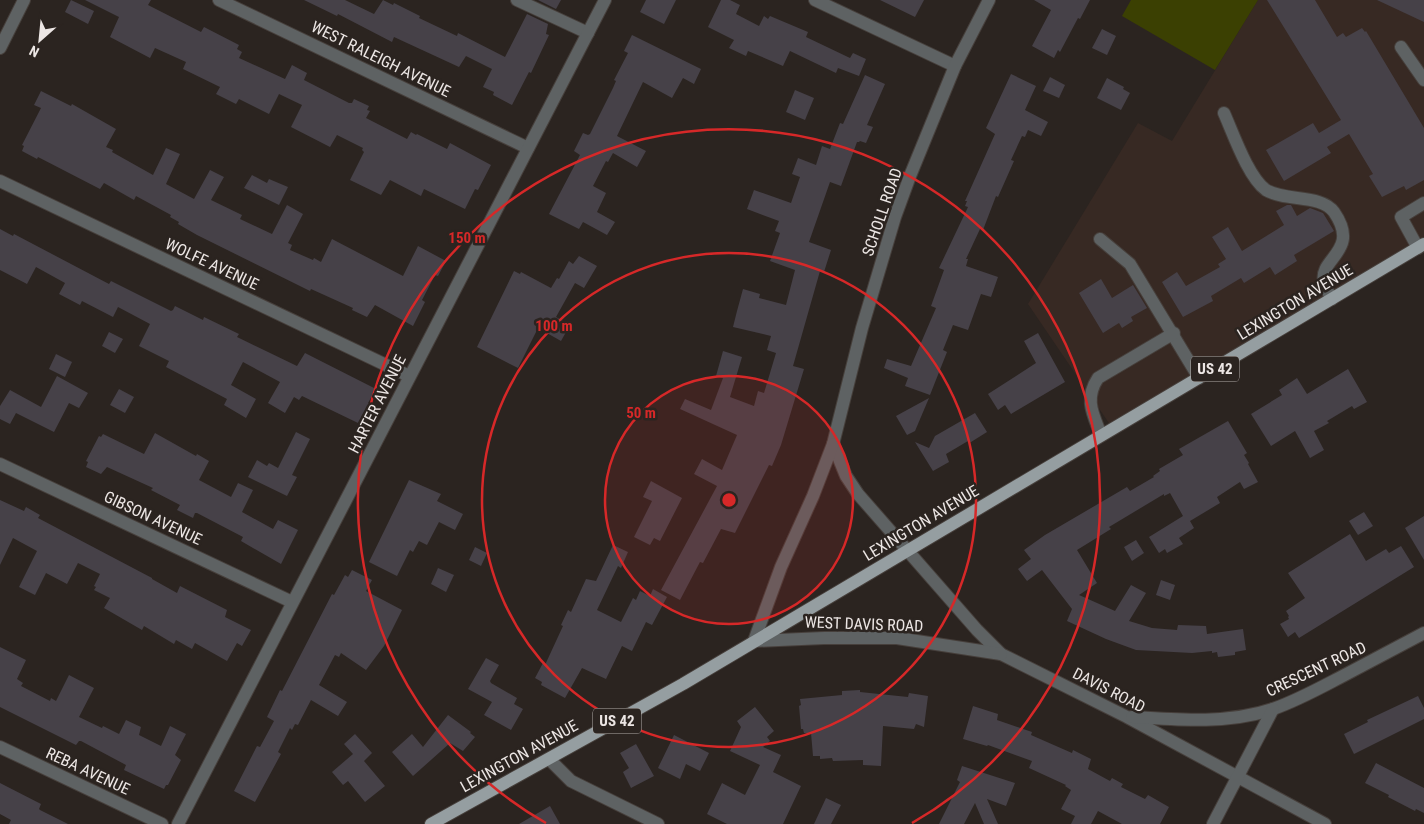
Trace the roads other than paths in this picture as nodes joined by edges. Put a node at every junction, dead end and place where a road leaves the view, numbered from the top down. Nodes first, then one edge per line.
1 (24, 0) edge
2 (218, 0) edge
3 (518, 0) edge
4 (605, 0) edge
5 (815, 0) edge
6 (989, 0) edge
7 (588, 33) junction
8 (1401, 47) dead end
9 (0, 48) edge
10 (954, 66) junction
11 (1424, 80) edge
12 (1224, 113) dead end
13 (528, 148) junction
14 (0, 181) edge
15 (1424, 203) edge
16 (1100, 239) dead end
17 (1421, 246) edge
18 (1332, 299) junction
19 (1174, 333) junction
20 (410, 376) junction
21 (1199, 378) junction
22 (1101, 436) junction
23 (833, 444) junction
24 (0, 464) edge
25 (906, 550) junction
26 (292, 602) junction
27 (1424, 633) edge
28 (754, 641) junction
29 (1001, 654) junction
30 (1273, 709) junction
31 (1127, 717) junction
32 (0, 747) edge
33 (549, 759) junction
34 (1238, 778) junction
35 (438, 822) edge
36 (162, 824) edge
37 (178, 824) edge
38 (658, 824) edge
39 (1213, 824) edge
40 (1325, 824) edge

1 - 9 street
2 - 13 street, WEST RALEIGH AVENUE
3 - 7 street
4 - 7 street, HARTER AVENUE
5 - 10 street
6 - 10 street, SCHOLL ROAD
7 - 13 street, HARTER AVENUE
8 - 11 street
10 - 23 street, SCHOLL ROAD
12 - 18 street
13 - 20 street, HARTER AVENUE
14 - 20 street, WOLFE AVENUE
15 - 17 street
16 - 19 street
17 - 18 main road, LEXINGTON AVENUE / US 42
18 - 21 main road, LEXINGTON AVENUE / US 42
19 - 21 street
19 - 22 street
20 - 26 street, HARTER AVENUE
21 - 22 main road, LEXINGTON AVENUE / US 42
22 - 25 main road, LEXINGTON AVENUE / US 42
23 - 25 street
23 - 28 street, SCHOLL ROAD
24 - 26 street, GIBSON AVENUE
25 - 28 main road, LEXINGTON AVENUE / US 42
25 - 29 street, DAVIS ROAD
26 - 37 street, HARTER AVENUE
27 - 30 street, CRESCENT ROAD
28 - 29 street, WEST DAVIS ROAD
28 - 33 main road, LEXINGTON AVENUE / US 42
29 - 31 street, DAVIS ROAD
30 - 31 street, CRESCENT ROAD
30 - 34 street
31 - 34 street, DAVIS ROAD
32 - 36 street, REBA AVENUE
33 - 35 main road, LEXINGTON AVENUE / US 42
33 - 38 street
34 - 39 street
34 - 40 street, DAVIS ROAD

